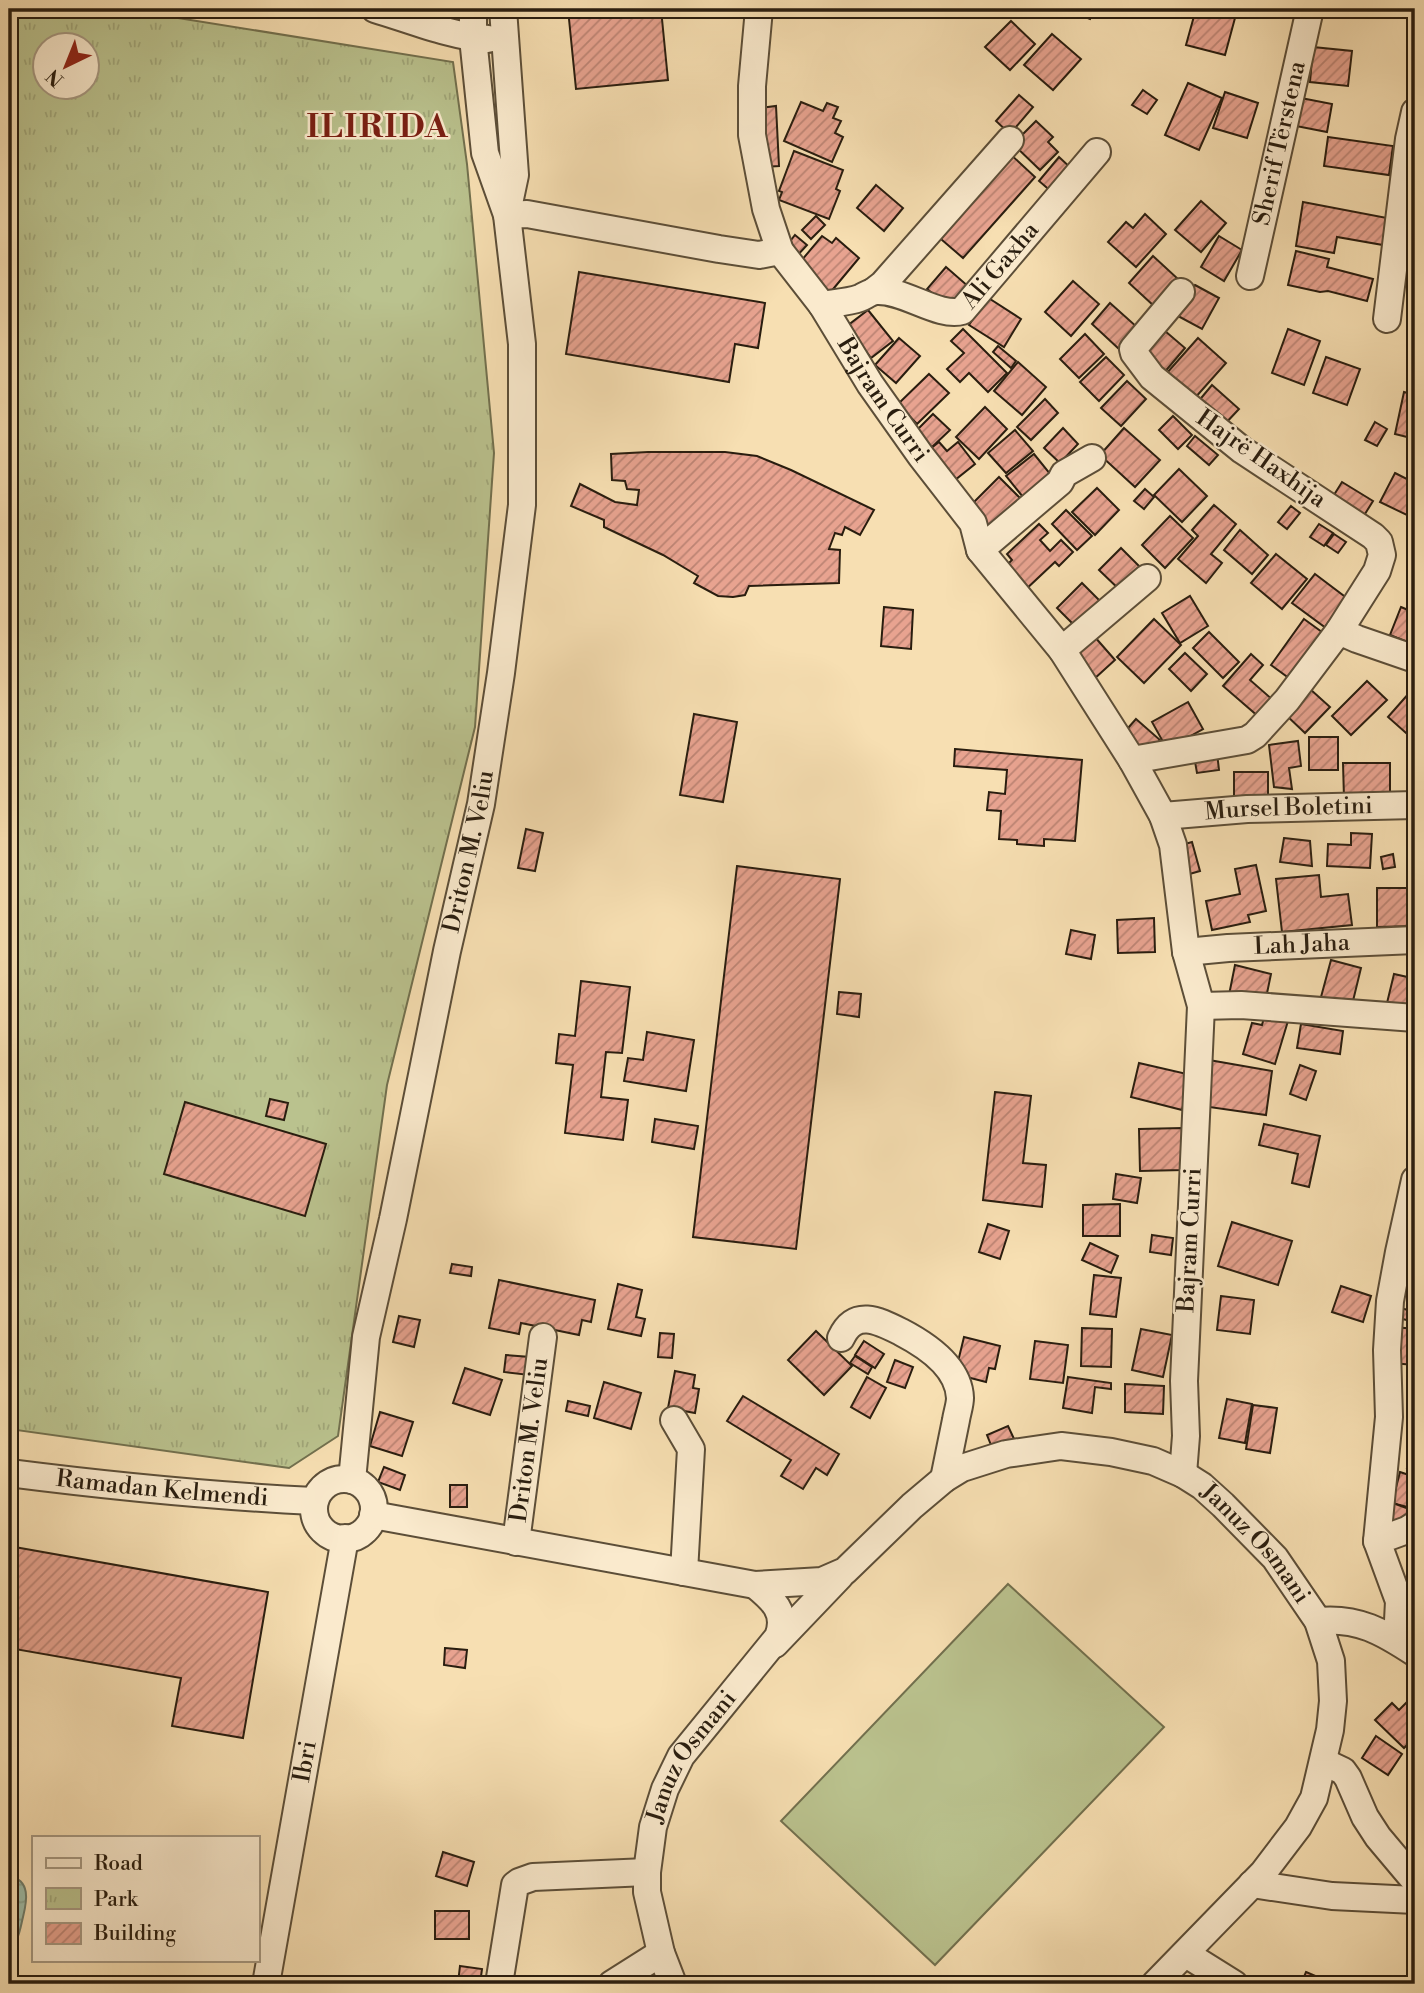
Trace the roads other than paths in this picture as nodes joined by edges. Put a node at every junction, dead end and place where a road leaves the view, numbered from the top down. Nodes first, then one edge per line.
1 (375, 9) edge
2 (759, 9) edge
3 (1310, 9) edge
4 (490, 20) edge
5 (1415, 112) edge
6 (1010, 140) dead end
7 (1097, 152) dead end
8 (507, 215) junction
9 (780, 251) junction
10 (1250, 276) dead end
11 (874, 291) junction
12 (1181, 292) dead end
13 (822, 304) junction
14 (1387, 319) dead end
15 (1092, 458) dead end
16 (980, 550) junction
17 (1147, 578) dead end
18 (1339, 631) junction
19 (1062, 650) junction
20 (1415, 659) edge
21 (1132, 760) junction
22 (1415, 805) edge
23 (1163, 816) junction
24 (1415, 940) edge
25 (1186, 951) junction
26 (1201, 1006) junction
27 (1415, 1018) edge
28 (1415, 1180) edge
29 (543, 1337) dead end
30 (841, 1338) dead end
31 (674, 1420) dead end
32 (9, 1473) edge
33 (1183, 1474) junction
34 (944, 1479) junction
35 (352, 1480) junction
36 (314, 1502) junction
37 (373, 1515) junction
38 (1415, 1525) edge
39 (345, 1538) junction
40 (1377, 1541) junction
41 (516, 1542) junction
42 (845, 1571) junction
43 (684, 1572) junction
44 (755, 1584) junction
45 (1318, 1621) junction
46 (1406, 1647) edge
47 (764, 1655) junction
48 (1324, 1762) junction
49 (647, 1872) junction
50 (1415, 1881) edge
51 (1252, 1884) junction
52 (1415, 1900) edge
53 (661, 1954) junction
54 (1186, 1954) junction
55 (266, 1984) edge
56 (499, 1984) edge
57 (612, 1984) edge
58 (673, 1984) edge
59 (1155, 1984) edge
60 (1234, 1984) edge

1 - 4 street
2 - 9 street, Bajram Curri
3 - 10 street, Sherif Tërstena
4 - 8 street, Driton M. Veliu
5 - 14 street
6 - 11 street, Ali Gaxha
7 - 11 street, Ali Gaxha
8 - 9 street
8 - 35 street, Driton M. Veliu
9 - 13 street, Bajram Curri
11 - 13 street, Ali Gaxha
12 - 18 street, Hajrë Haxhija
13 - 16 street, Bajram Curri
15 - 16 street
16 - 19 street, Bajram Curri
17 - 19 street
18 - 20 street
18 - 21 street, Hajrë Haxhija
19 - 21 street, Bajram Curri
21 - 23 street, Bajram Curri
22 - 23 street, Mursel Boletini
23 - 25 street, Bajram Curri
24 - 25 street, Lah Jaha
25 - 26 street, Bajram Curri
26 - 27 street
26 - 33 street, Bajram Curri
28 - 40 street
29 - 41 street, Driton M. Veliu
30 - 34 street
31 - 43 street
32 - 36 street, Ramadan Kelmendi
33 - 34 street, Januz Osmani
33 - 45 street, Januz Osmani
34 - 42 street, Januz Osmani
35 - 36 street
35 - 37 street
36 - 39 street
37 - 39 street
37 - 41 street, Driton M. Veliu
38 - 40 street
39 - 55 street, Ibri
40 - 46 street
41 - 43 street, Driton M. Veliu
42 - 44 street, Januz Osmani
42 - 47 street, Januz Osmani
43 - 44 street, Driton M. Veliu
44 - 47 street, Januz Osmani
45 - 46 street
45 - 48 street, Januz Osmani
47 - 49 street, Januz Osmani
48 - 50 street
48 - 51 street, Januz Osmani
49 - 53 street, Januz Osmani
49 - 56 street
51 - 52 street
51 - 54 street, Januz Osmani
53 - 57 street
53 - 58 street, Januz Osmani
54 - 59 street, Januz Osmani
54 - 60 street

